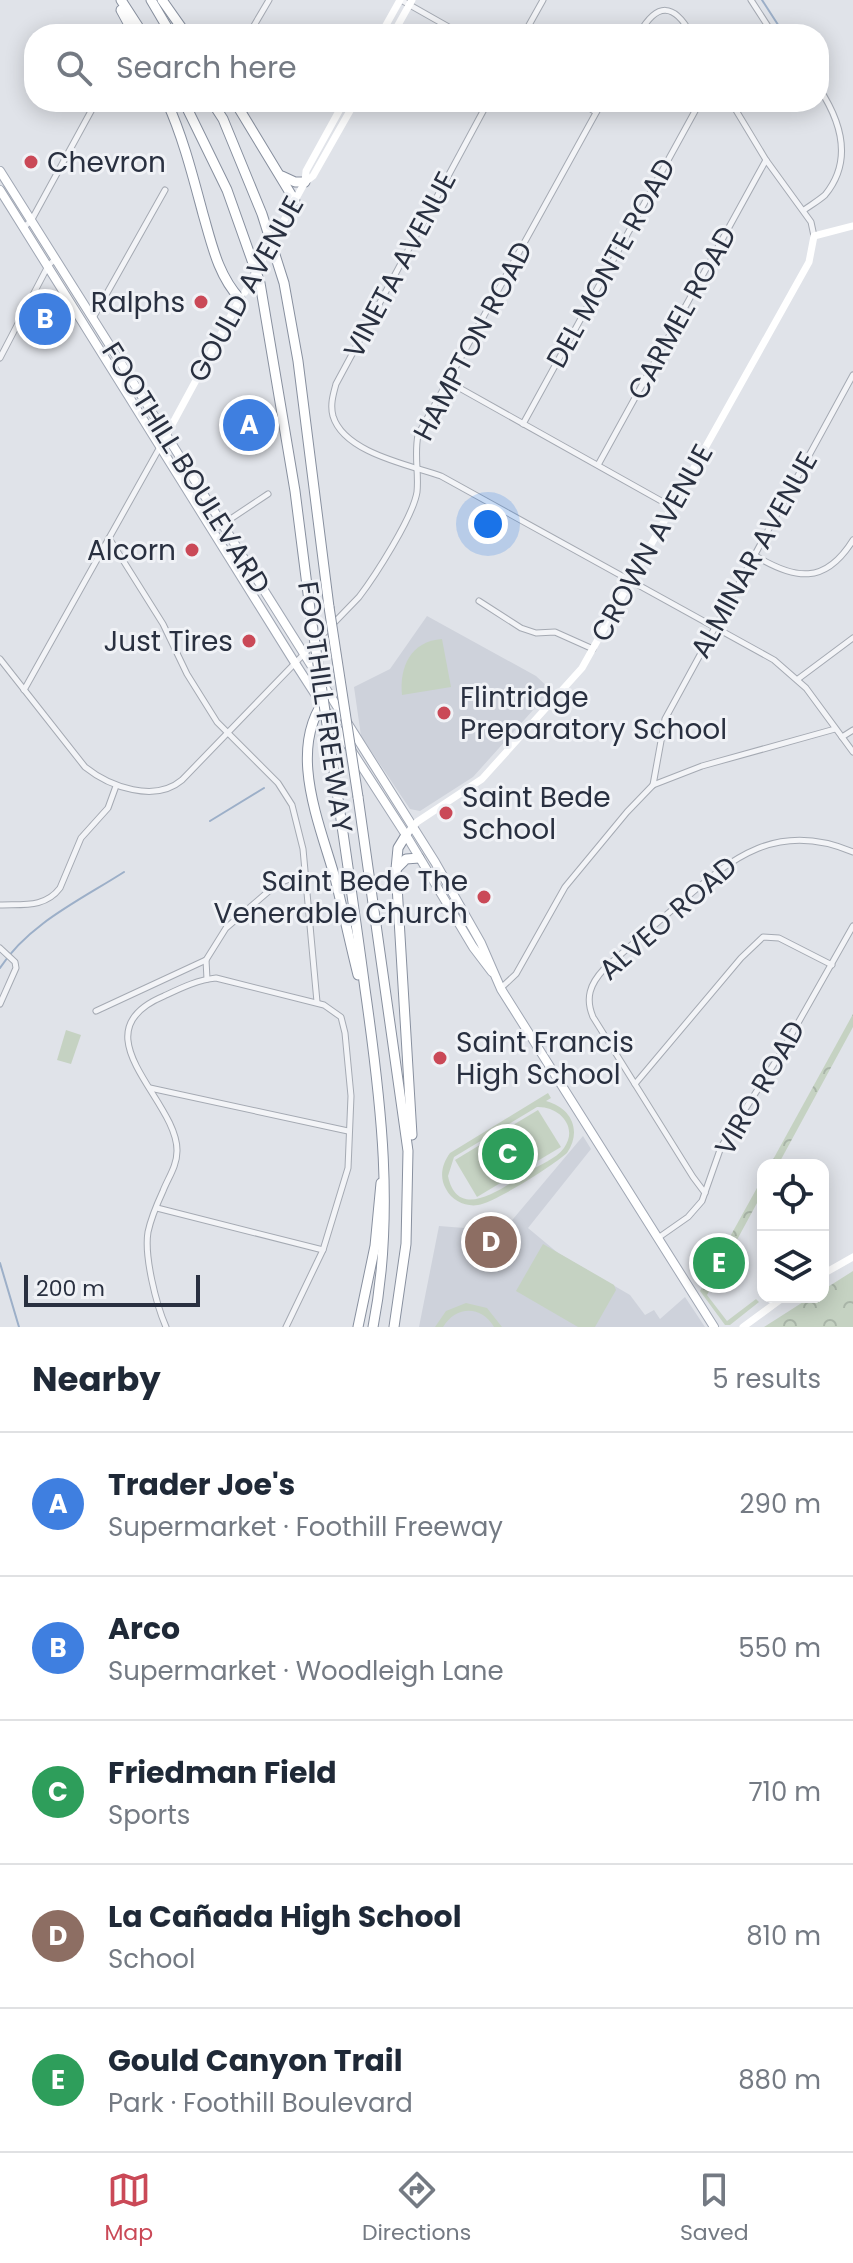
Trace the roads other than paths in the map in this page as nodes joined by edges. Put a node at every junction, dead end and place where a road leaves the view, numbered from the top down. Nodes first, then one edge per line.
1 (118, 0) edge
2 (151, 0) edge
3 (162, 0) edge
4 (269, 0) edge
5 (543, 0) edge
6 (751, 0) edge
7 (406, 1) edge
8 (129, 24) edge
9 (136, 24) edge
10 (165, 24) edge
11 (179, 24) edge
12 (255, 24) edge
13 (389, 24) edge
14 (397, 24) edge
15 (444, 24) edge
16 (530, 24) edge
17 (645, 24) edge
18 (686, 24) edge
19 (767, 24) edge
20 (829, 105) edge
21 (90, 112) edge
22 (170, 112) edge
23 (189, 112) edge
24 (218, 112) edge
25 (241, 112) edge
26 (338, 112) edge
27 (349, 112) edge
28 (483, 112) edge
29 (596, 112) edge
30 (695, 112) edge
31 (737, 112) edge
32 (766, 160) junction
33 (0, 171) edge
34 (278, 173) junction
35 (305, 182) junction
36 (0, 190) edge
37 (165, 190) dead end
38 (295, 201) junction
39 (804, 210) junction
40 (28, 224) junction
41 (853, 226) edge
42 (814, 236) junction
43 (52, 263) junction
44 (242, 295) junction
45 (93, 319) junction
46 (88, 330) junction
47 (0, 358) edge
48 (853, 375) edge
49 (447, 381) junction
50 (523, 424) junction
51 (165, 436) junction
52 (161, 445) junction
53 (598, 465) junction
54 (416, 470) junction
55 (268, 494) dead end
56 (672, 508) junction
57 (217, 527) junction
58 (109, 538) junction
59 (853, 540) edge
60 (754, 555) junction
61 (631, 582) junction
62 (479, 601) dead end
63 (715, 628) junction
64 (853, 638) edge
65 (593, 649) junction
66 (303, 655) junction
67 (0, 659) edge
68 (295, 663) junction
69 (798, 679) junction
70 (24, 690) junction
71 (329, 694) junction
72 (321, 703) junction
73 (835, 729) junction
74 (853, 730) edge
75 (227, 733) junction
76 (842, 737) junction
77 (853, 752) edge
78 (653, 785) junction
79 (116, 786) junction
80 (409, 831) junction
81 (853, 852) edge
82 (419, 858) junction
83 (396, 869) junction
84 (305, 879) junction
85 (0, 905) edge
86 (853, 926) edge
87 (0, 948) edge
88 (206, 960) junction
89 (832, 965) junction
90 (492, 972) junction
91 (207, 979) junction
92 (501, 989) junction
93 (317, 1002) junction
94 (0, 1004) edge
95 (96, 1011) dead end
96 (371, 1028) junction
97 (635, 1084) junction
98 (150, 1088) junction
99 (348, 1131) junction
100 (384, 1160) junction
101 (409, 1187) junction
102 (705, 1193) junction
103 (157, 1208) junction
104 (657, 1239) junction
105 (323, 1250) junction
106 (853, 1257) edge
107 (829, 1271) edge
108 (776, 1303) edge
109 (166, 1327) edge
110 (286, 1327) edge
111 (358, 1327) edge
112 (373, 1327) edge
113 (396, 1327) edge
114 (714, 1327) edge
115 (743, 1327) edge

1 - 8 highway
1 - 9 highway
2 - 10 highway
3 - 11 highway
4 - 12 street
5 - 16 street
6 - 19 street
7 - 13 street
7 - 14 street
7 - 15 street
17 - 18 street
20 - 39 street
21 - 40 street
22 - 44 highway
23 - 96 highway, FOOTHILL FREEWAY, bridge
24 - 101 highway, FOOTHILL FREEWAY, bridge
25 - 34 highway
26 - 35 street, GOULD AVENUE
27 - 35 street, GOULD AVENUE
28 - 54 street, VINETA AVENUE
29 - 49 street, HAMPTON ROAD
30 - 50 street, DEL MONTE ROAD
31 - 32 street
32 - 39 street
32 - 53 street, CARMEL ROAD
33 - 40 main road, FOOTHILL BOULEVARD
34 - 35 highway
34 - 38 highway
35 - 38 street, GOULD AVENUE
36 - 40 main road, FOOTHILL BOULEVARD
37 - 45 street
38 - 44 street, GOULD AVENUE, bridge
39 - 42 street
40 - 43 main road, FOOTHILL BOULEVARD
41 - 42 street
42 - 56 street, CROWN AVENUE
43 - 45 main road, FOOTHILL BOULEVARD
43 - 46 main road, FOOTHILL BOULEVARD
43 - 47 street
44 - 51 street, GOULD AVENUE
45 - 46 street
45 - 51 main road, FOOTHILL BOULEVARD
46 - 52 main road, FOOTHILL BOULEVARD
48 - 60 street, ALMINAR AVENUE
49 - 50 street
49 - 54 street, HAMPTON ROAD
50 - 53 street
51 - 52 street, GOULD AVENUE
51 - 57 main road, FOOTHILL BOULEVARD
52 - 57 main road, FOOTHILL BOULEVARD
52 - 58 street, GOULD AVENUE
53 - 56 street
54 - 61 street
54 - 66 street, HAMPTON ROAD
55 - 57 street
56 - 61 street, CROWN AVENUE
57 - 66 main road, FOOTHILL BOULEVARD
57 - 68 main road, FOOTHILL BOULEVARD
58 - 70 street, GOULD AVENUE
58 - 75 street
59 - 60 street
60 - 63 street, ALMINAR AVENUE
61 - 63 street
61 - 65 street, CROWN AVENUE
62 - 65 street
63 - 69 street
63 - 78 street, ALMINAR AVENUE
64 - 69 street
65 - 80 street, CROWN AVENUE
66 - 68 street, HAMPTON ROAD
66 - 71 main road, FOOTHILL BOULEVARD
67 - 70 street
68 - 72 main road, FOOTHILL BOULEVARD
68 - 75 street, HAMPTON ROAD
69 - 73 street
70 - 79 street
71 - 72 highway
71 - 80 main road, FOOTHILL BOULEVARD
72 - 80 main road, FOOTHILL BOULEVARD
72 - 96 highway
73 - 76 street
73 - 78 street
74 - 76 street
75 - 79 street, HAMPTON ROAD
75 - 84 street
76 - 77 street
78 - 92 street
79 - 85 street
80 - 82 main road, FOOTHILL BOULEVARD
80 - 83 highway
80 - 90 main road, FOOTHILL BOULEVARD
81 - 97 street, ALVEO ROAD
82 - 83 highway
82 - 90 main road, FOOTHILL BOULEVARD
83 - 101 highway
84 - 88 street
84 - 93 street
86 - 89 street, VIRO ROAD
87 - 94 street
88 - 91 street
88 - 95 street
89 - 97 street
89 - 102 street, VIRO ROAD
90 - 92 main road, FOOTHILL BOULEVARD
91 - 93 street
91 - 98 street
92 - 104 main road, FOOTHILL BOULEVARD
93 - 99 street
96 - 100 highway, FOOTHILL FREEWAY
97 - 102 street
98 - 99 street
98 - 103 street
99 - 105 street
100 - 111 highway
100 - 112 highway, FOOTHILL FREEWAY
101 - 113 highway, FOOTHILL FREEWAY
102 - 104 street, VIRO ROAD
103 - 105 street
103 - 109 street
104 - 114 main road, FOOTHILL BOULEVARD
105 - 110 street
106 - 107 street
108 - 115 street

